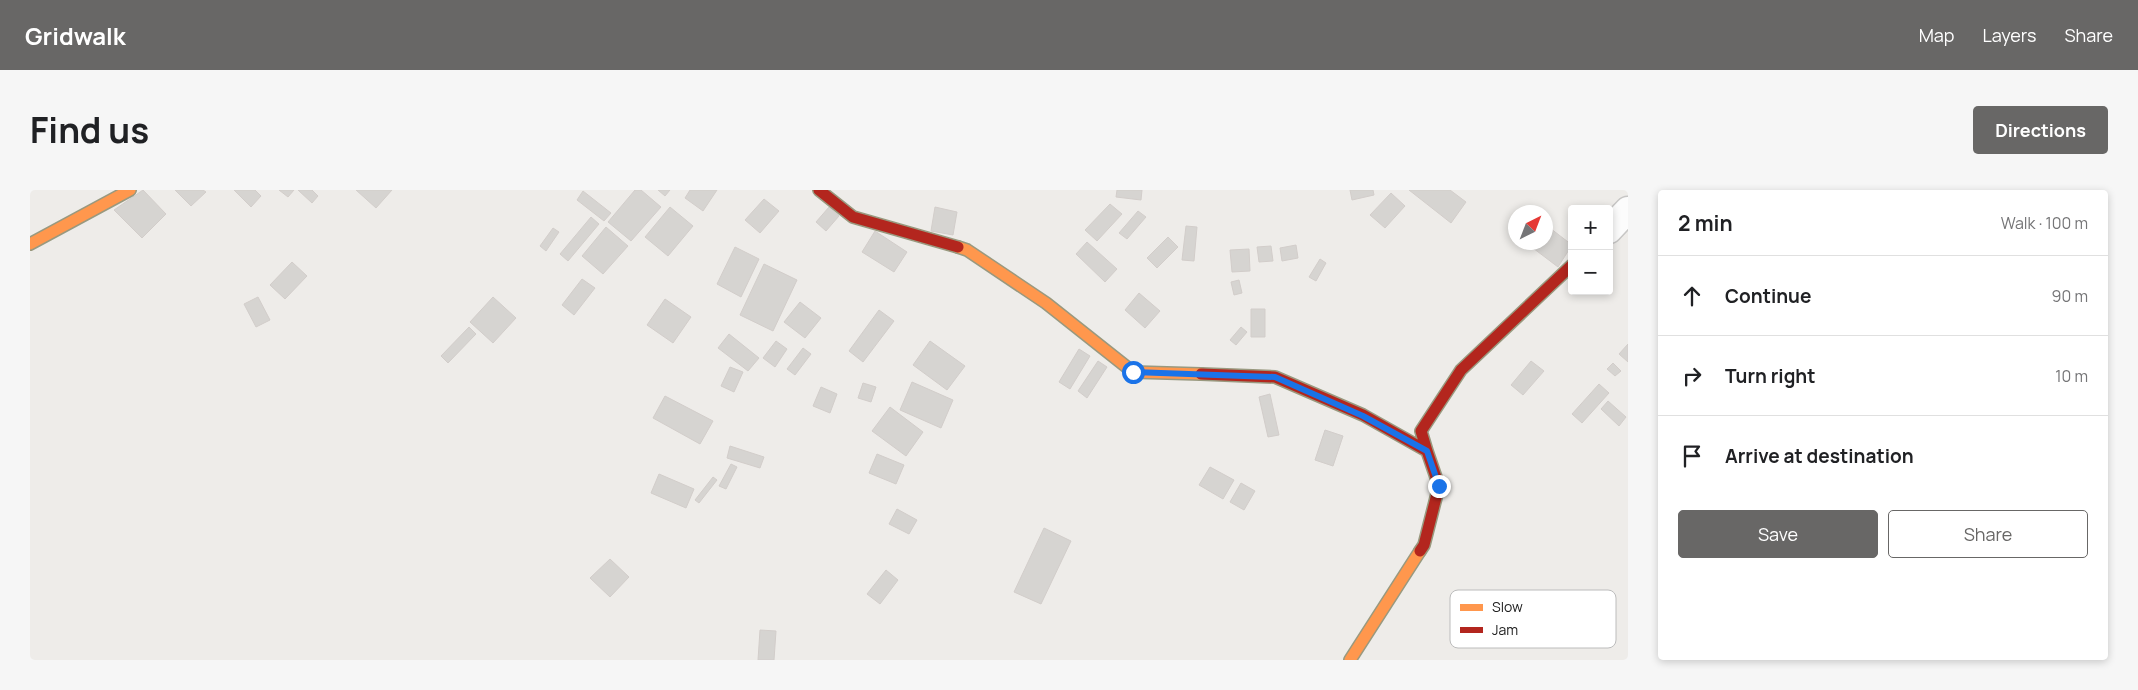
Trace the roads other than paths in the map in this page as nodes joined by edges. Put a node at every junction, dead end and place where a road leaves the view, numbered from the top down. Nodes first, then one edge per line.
1 (130, 190) edge
2 (820, 190) edge
3 (1628, 210) edge
4 (1613, 226) edge
5 (30, 244) edge
6 (1568, 269) edge
7 (1427, 451) junction
8 (1350, 660) edge

1 - 5 street
2 - 7 street
3 - 4 street
6 - 7 street
7 - 8 street

